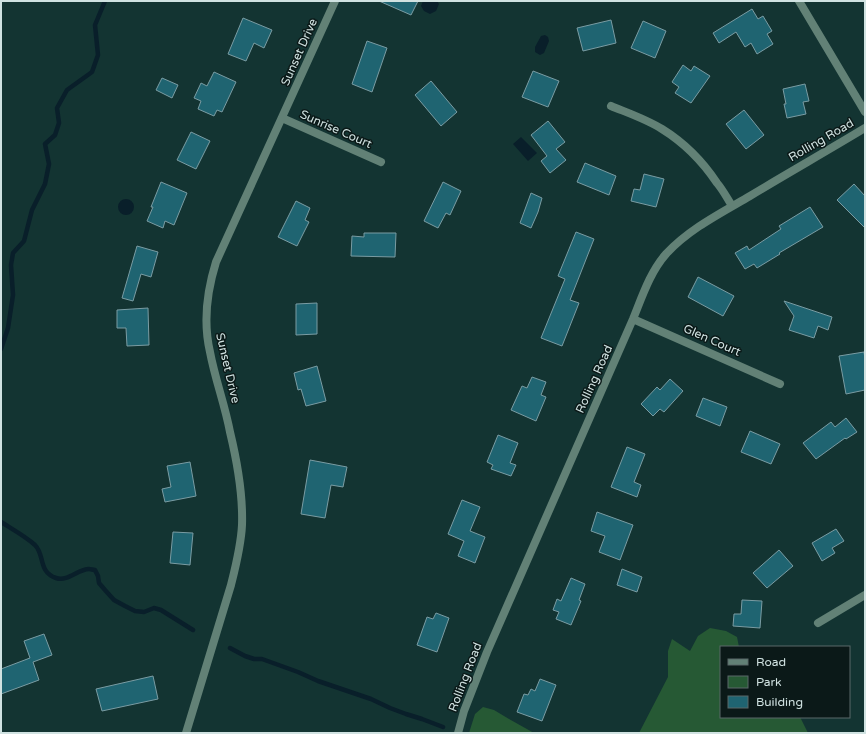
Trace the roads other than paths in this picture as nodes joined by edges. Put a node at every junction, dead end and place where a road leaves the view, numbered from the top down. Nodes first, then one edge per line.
1 (335, 1) edge
2 (799, 1) edge
3 (611, 106) dead end
4 (865, 112) edge
5 (282, 118) junction
6 (865, 128) edge
7 (381, 162) dead end
8 (732, 206) junction
9 (633, 319) junction
10 (780, 384) dead end
11 (865, 595) edge
12 (818, 623) dead end
13 (186, 733) edge
14 (458, 733) edge

1 - 5 street, Sunset Drive
2 - 4 street
3 - 8 street
5 - 7 street, Sunrise Court
5 - 13 street, Sunset Drive
6 - 8 street, Rolling Road
8 - 9 street, Rolling Road
9 - 10 street, Glen Court
9 - 14 street, Rolling Road
11 - 12 street

